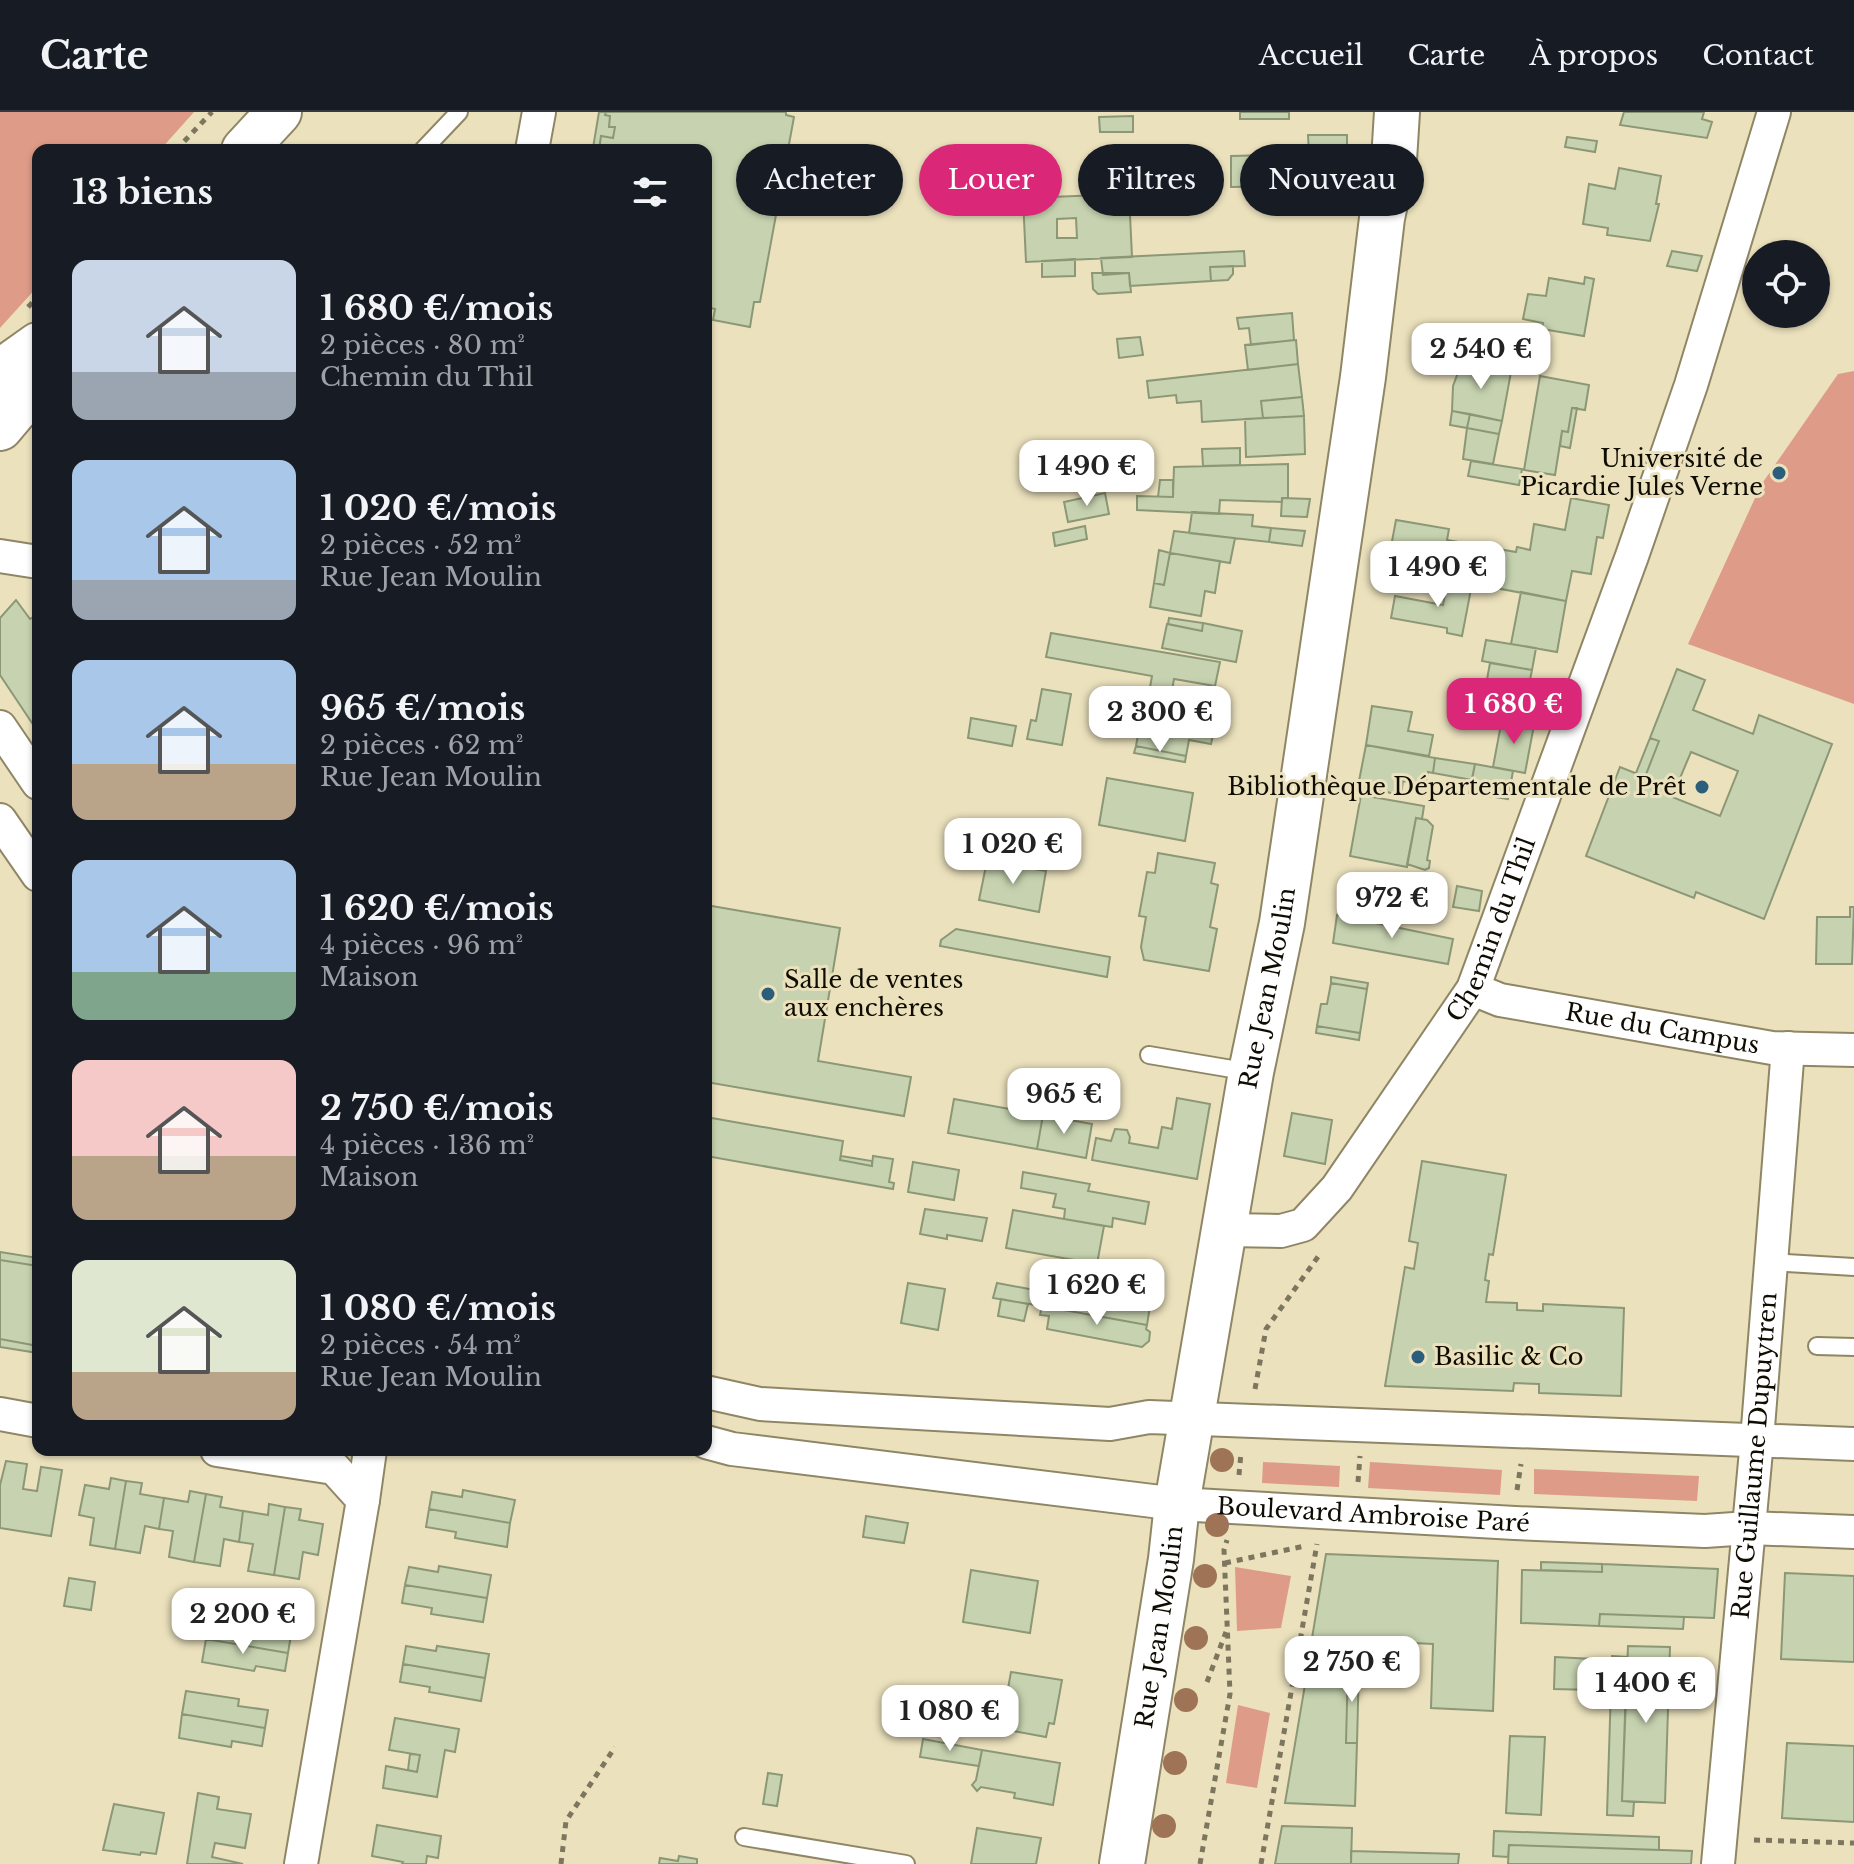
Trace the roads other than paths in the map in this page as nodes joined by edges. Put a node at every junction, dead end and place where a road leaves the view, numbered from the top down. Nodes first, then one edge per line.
1 (279, 112) edge
2 (459, 112) edge
3 (539, 112) edge
4 (1397, 112) edge
5 (1774, 112) edge
6 (250, 144) edge
7 (429, 144) edge
8 (533, 144) edge
9 (32, 349) edge
10 (0, 372) edge
11 (32, 390) edge
12 (0, 428) edge
13 (0, 727) edge
14 (32, 774) edge
15 (0, 820) edge
16 (32, 866) edge
17 (1473, 989) junction
18 (1788, 1048) junction
19 (1854, 1050) edge
20 (1149, 1055) dead end
21 (1251, 1072) junction
22 (1225, 1230) junction
23 (1771, 1262) junction
24 (1854, 1267) edge
25 (1817, 1346) dead end
26 (1854, 1347) edge
27 (712, 1393) edge
28 (0, 1414) edge
29 (1192, 1419) junction
30 (32, 1420) edge
31 (1757, 1440) junction
32 (712, 1444) edge
33 (1854, 1444) edge
34 (256, 1456) edge
35 (369, 1456) edge
36 (363, 1500) junction
37 (1177, 1504) junction
38 (1749, 1528) junction
39 (1854, 1532) edge
40 (744, 1837) dead end
41 (1720, 1852) edge
42 (301, 1864) edge
43 (906, 1864) edge
44 (1122, 1864) edge

1 - 6 main road
2 - 7 lane
3 - 8 street
4 - 21 main road, Rue Jean Moulin
5 - 17 street, Chemin du Thil
9 - 10 main road
11 - 12 main road
13 - 14 street
15 - 16 street
17 - 18 street, Rue du Campus
17 - 22 street, Chemin du Thil
18 - 19 street, Rue du Campus
18 - 23 street, Rue Guillaume Dupuytren
20 - 21 lane
21 - 22 main road, Rue Jean Moulin
22 - 29 main road, Rue Jean Moulin
23 - 24 lane
23 - 31 street, Rue Guillaume Dupuytren
25 - 26 lane
27 - 29 street
28 - 30 street
29 - 31 street
29 - 37 main road, Rue Jean Moulin
31 - 33 street
31 - 38 street, Rue Guillaume Dupuytren
32 - 37 street, Boulevard Ambroise Paré
34 - 36 street
35 - 36 street
36 - 42 street
37 - 38 street, Boulevard Ambroise Paré
37 - 44 main road, Rue Jean Moulin
38 - 39 street, Boulevard Ambroise Paré
38 - 41 street, Rue Guillaume Dupuytren
40 - 43 lane

